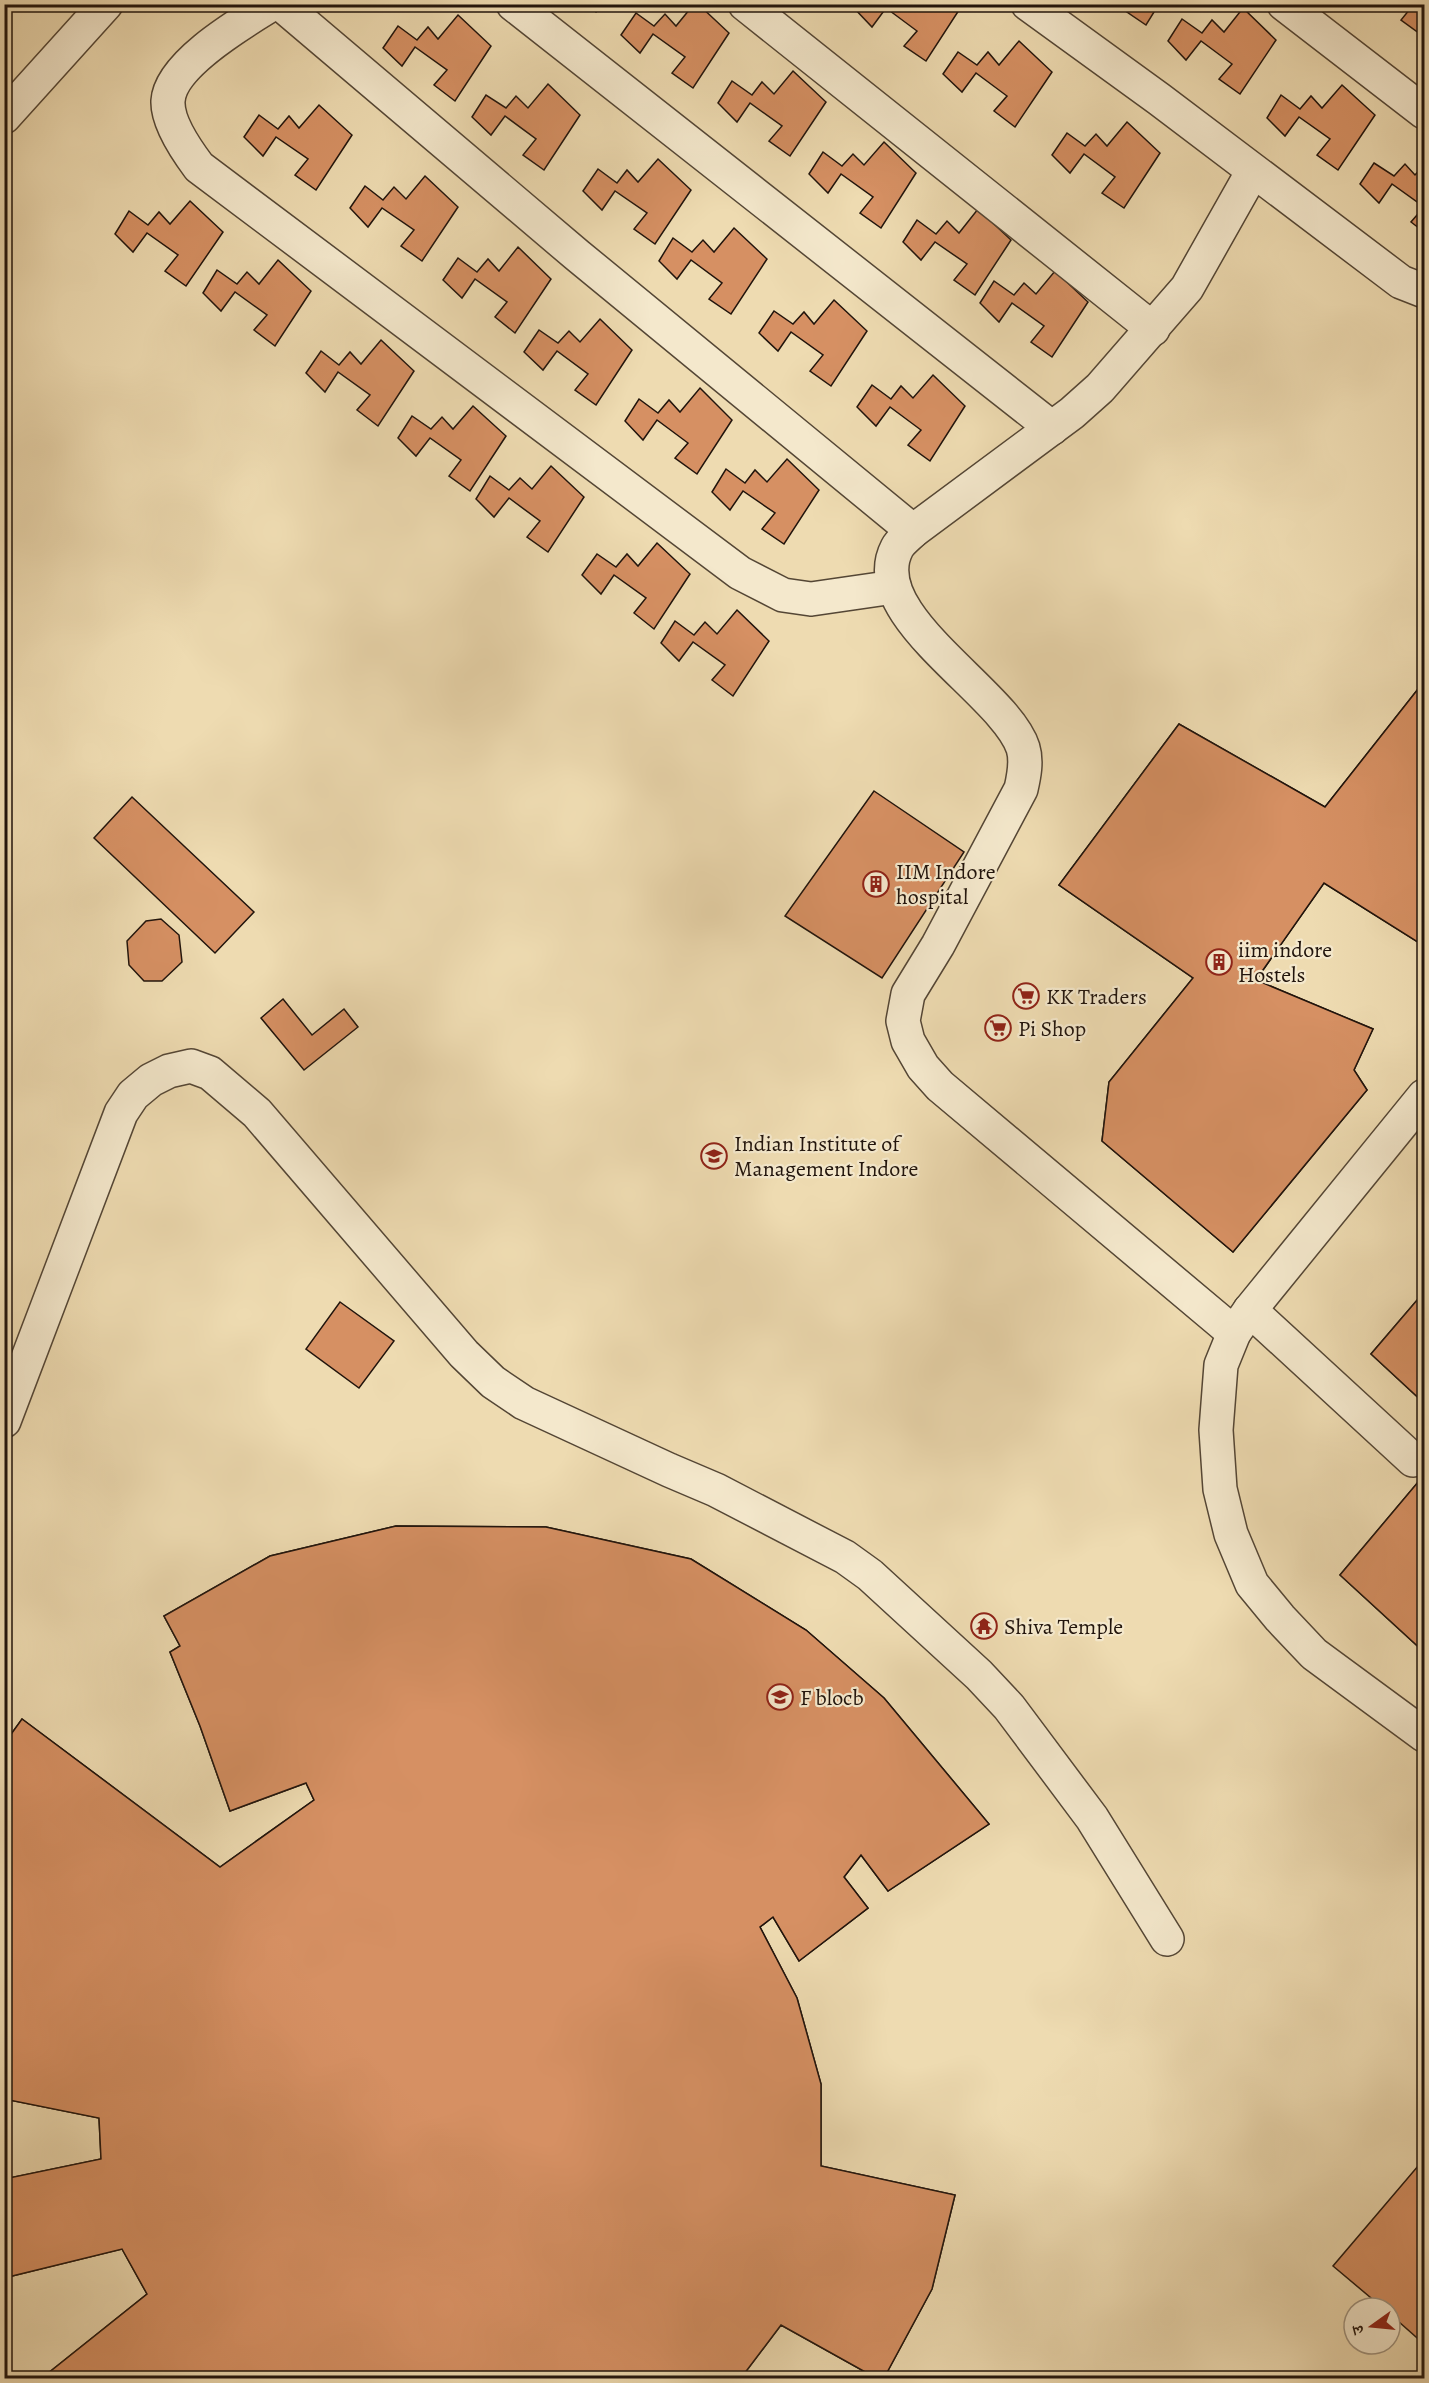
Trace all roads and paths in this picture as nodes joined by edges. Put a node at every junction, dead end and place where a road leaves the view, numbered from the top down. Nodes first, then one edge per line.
1 (106, 4) edge
2 (272, 4) edge
3 (281, 4) edge
4 (513, 4) edge
5 (745, 4) edge
6 (1028, 4) edge
7 (1284, 4) edge
8 (1425, 112) edge
9 (4, 117) edge
10 (1253, 171) junction
11 (1425, 291) edge
12 (1153, 328) junction
13 (1052, 428) junction
14 (913, 531) junction
15 (894, 587) junction
16 (1425, 1096) edge
17 (1242, 1321) junction
18 (4, 1421) edge
19 (1413, 1460) dead end
20 (1425, 1735) edge
21 (1167, 1939) dead end

1 - 9 lane
2 - 15 lane
3 - 14 lane
4 - 13 lane
5 - 12 lane
6 - 10 lane
7 - 8 lane
10 - 11 lane
10 - 12 lane
12 - 13 lane
13 - 14 lane
14 - 15 lane
15 - 17 lane
16 - 17 lane
17 - 19 lane
17 - 20 lane
18 - 21 lane

